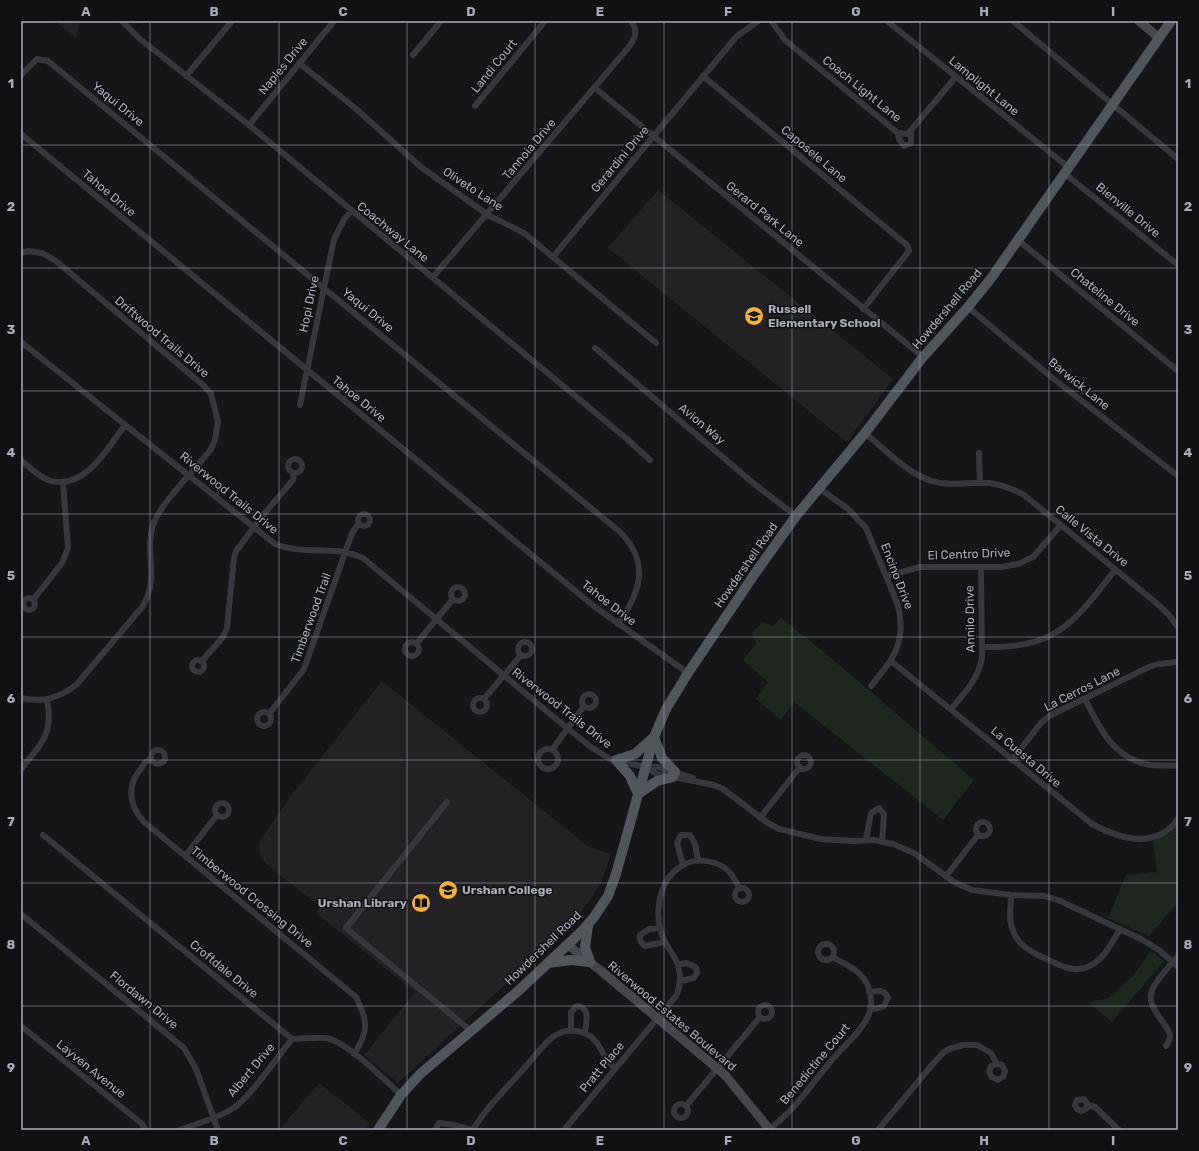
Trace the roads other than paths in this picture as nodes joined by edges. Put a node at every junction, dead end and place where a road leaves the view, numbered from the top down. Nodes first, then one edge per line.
1 (122, 21) edge
2 (232, 21) edge
3 (334, 21) edge
4 (441, 21) edge
5 (545, 21) edge
6 (631, 21) edge
7 (758, 21) edge
8 (771, 21) edge
9 (887, 21) edge
10 (1013, 21) edge
11 (1139, 21) edge
12 (1171, 21) edge
13 (1159, 38) junction
14 (413, 55) dead end
15 (299, 63) junction
16 (21, 75) edge
17 (186, 76) junction
18 (703, 76) junction
19 (955, 78) junction
20 (595, 88) junction
21 (1112, 104) junction
22 (475, 106) dead end
23 (249, 125) junction
24 (911, 130) junction
25 (898, 133) junction
26 (21, 134) edge
27 (653, 136) junction
28 (1178, 159) edge
29 (1066, 170) junction
30 (351, 212) junction
31 (488, 215) junction
32 (1018, 240) junction
33 (21, 253) edge
34 (554, 257) junction
35 (1178, 265) edge
36 (433, 277) junction
37 (324, 288) junction
38 (968, 307) junction
39 (863, 309) junction
40 (21, 342) edge
41 (656, 343) dead end
42 (595, 348) dead end
43 (923, 357) junction
44 (307, 370) junction
45 (1178, 371) edge
46 (300, 405) dead end
47 (125, 425) junction
48 (865, 433) junction
49 (979, 453) dead end
50 (21, 460) edge
51 (650, 460) dead end
52 (294, 473) dead end
53 (190, 475) junction
54 (1178, 476) edge
55 (63, 482) junction
56 (980, 483) junction
57 (819, 488) junction
58 (796, 516) junction
59 (359, 523) dead end
60 (1061, 525) junction
61 (253, 528) junction
62 (346, 552) junction
63 (981, 567) junction
64 (1115, 570) junction
65 (887, 576) junction
66 (453, 599) dead end
67 (33, 600) dead end
68 (436, 619) junction
69 (618, 624) junction
70 (1178, 628) edge
71 (416, 644) dead end
72 (982, 647) junction
73 (521, 655) dead end
74 (202, 661) dead end
75 (891, 661) junction
76 (1178, 662) edge
77 (688, 673) junction
78 (503, 676) junction
79 (871, 686) dead end
80 (21, 698) edge
81 (1085, 699) junction
82 (47, 700) junction
83 (484, 700) dead end
84 (584, 706) dead end
85 (951, 709) junction
86 (268, 714) dead end
87 (567, 728) junction
88 (654, 736) junction
89 (552, 750) dead end
90 (151, 759) dead end
91 (616, 760) junction
92 (1012, 760) junction
93 (1178, 766) edge
94 (645, 767) junction
95 (800, 767) dead end
96 (21, 769) edge
97 (674, 775) junction
98 (638, 794) junction
99 (447, 802) dead end
100 (217, 815) dead end
101 (760, 818) junction
102 (1178, 819) edge
103 (43, 835) dead end
104 (978, 835) dead end
105 (866, 840) junction
106 (882, 842) junction
107 (185, 856) junction
108 (698, 861) junction
109 (683, 865) junction
110 (946, 876) junction
111 (740, 888) dead end
112 (1011, 895) junction
113 (21, 914) edge
114 (589, 923) junction
115 (660, 928) junction
116 (1120, 929) junction
117 (665, 942) junction
118 (568, 945) junction
119 (1178, 956) edge
120 (832, 957) dead end
121 (590, 962) junction
122 (1173, 962) junction
123 (548, 963) junction
124 (678, 965) junction
125 (1178, 967) edge
126 (680, 981) junction
127 (869, 992) junction
128 (870, 1008) junction
129 (760, 1017) dead end
130 (657, 1019) junction
131 (21, 1026) edge
132 (471, 1031) junction
133 (571, 1031) junction
134 (585, 1033) junction
135 (292, 1039) junction
136 (1166, 1046) dead end
137 (354, 1054) junction
138 (996, 1064) dead end
139 (615, 1068) junction
140 (716, 1069) junction
141 (401, 1095) junction
142 (1088, 1105) dead end
143 (686, 1106) dead end
144 (213, 1119) junction
145 (770, 1129) edge
146 (146, 1130) edge
147 (180, 1130) edge
148 (218, 1130) edge
149 (378, 1130) edge
150 (435, 1130) edge
151 (472, 1130) edge
152 (564, 1130) edge
153 (878, 1130) edge
154 (1119, 1130) edge

1 - 17 street, Coachway Lane
2 - 17 street
3 - 15 street, Naples Drive
4 - 14 street
5 - 22 street, Landi Court
6 - 20 street, Tannoia Drive
7 - 18 street, Gerardini Drive
8 - 25 street, Coach Light Lane
9 - 19 street, Lamplight Lane
10 - 21 street
11 - 13 street
12 - 13 main road, Howdershell Road
13 - 21 main road, Howdershell Road
15 - 23 street, Naples Drive
15 - 31 street, Oliveto Lane
16 - 37 street, Yaqui Drive
17 - 23 street, Coachway Lane
18 - 27 street, Gerardini Drive
18 - 39 street, Caposele Lane
19 - 24 street, Coach Light Lane
19 - 29 street, Lamplight Lane
20 - 27 street, Gerard Park Lane
20 - 31 street, Tannoia Drive
21 - 28 street
21 - 29 main road, Howdershell Road
23 - 30 street, Coachway Lane
24 - 25 street, Coach Light Lane
24 - 25 street
26 - 44 street, Tahoe Drive
27 - 34 street, Gerardini Drive
27 - 39 street, Gerard Park Lane
29 - 32 main road, Howdershell Road
29 - 35 street, Bienville Drive
30 - 36 street, Coachway Lane
30 - 37 street, Hopi Drive
31 - 34 street, Oliveto Lane
31 - 36 street, Tannoia Drive
32 - 38 main road, Howdershell Road
32 - 45 street, Chateline Drive
33 - 53 street, Driftwood Trails Drive
34 - 41 street, Oliveto Lane
36 - 51 street, Coachway Lane
37 - 44 street, Hopi Drive
37 - 69 street, Yaqui Drive
38 - 43 main road, Howdershell Road
38 - 54 street, Barwick Lane
39 - 43 street, Gerard Park Lane
40 - 47 street, Riverwood Trails Drive
42 - 58 street, Avion Way
43 - 48 main road, Howdershell Road
44 - 46 street, Hopi Drive
44 - 69 street, Tahoe Drive
47 - 53 street, Riverwood Trails Drive
47 - 55 street
48 - 56 street, Calle Vista Drive
48 - 57 main road, Howdershell Road
49 - 56 street
50 - 55 street
52 - 61 street
53 - 61 street, Riverwood Trails Drive
53 - 82 street, Driftwood Trails Drive
55 - 67 street
56 - 60 street, Calle Vista Drive
57 - 58 main road, Howdershell Road
57 - 65 street, Encino Drive
58 - 77 main road, Howdershell Road
59 - 62 street, Timberwood Trail
60 - 63 street, El Centro Drive
60 - 64 street, Calle Vista Drive
61 - 62 street, Riverwood Trails Drive
61 - 74 street
62 - 68 street, Riverwood Trails Drive
62 - 86 street, Timberwood Trail
63 - 65 street, El Centro Drive
63 - 72 street, Annilo Drive
64 - 70 street, Calle Vista Drive
64 - 72 street
65 - 75 street, Encino Drive
66 - 68 street
68 - 71 street
68 - 78 street, Riverwood Trails Drive
69 - 77 street, Tahoe Drive
72 - 85 street, Annilo Drive
73 - 78 street
75 - 79 street, Encino Drive
75 - 85 street, La Cuesta Drive
76 - 81 street, La Cerros Lane
77 - 88 main road, Howdershell Road
78 - 83 street
78 - 87 street, Riverwood Trails Drive
80 - 82 street
81 - 92 street, La Cerros Lane
81 - 93 street
82 - 96 street
84 - 87 street
85 - 92 street, La Cuesta Drive
87 - 89 street
87 - 91 street, Riverwood Trails Drive
88 - 91 main road
88 - 94 main road, Howdershell Road
88 - 97 main road
90 - 107 street, Timberwood Crossing Drive
91 - 94 street, Riverwood Trails Drive
91 - 98 main road
92 - 102 street, La Cuesta Drive
94 - 97 street, Riverwood Trails Drive
94 - 98 main road, Howdershell Road
95 - 101 street
97 - 98 main road
97 - 101 street, Riverwood Trails Drive
98 - 114 main road, Howdershell Road
99 - 132 street
100 - 107 street
101 - 105 street
103 - 135 street, Croftdale Drive
104 - 110 street
105 - 106 street
105 - 106 street
106 - 110 street
107 - 137 street, Timberwood Crossing Drive
108 - 109 street
108 - 109 street
108 - 111 street
109 - 115 street
110 - 112 street
112 - 116 street
112 - 116 street
113 - 144 street, Flordawn Drive
114 - 118 main road, Howdershell Road
114 - 121 main road
115 - 117 street
115 - 117 street
116 - 122 street
117 - 124 street
118 - 121 street, Riverwood Estates Boulevard
118 - 123 main road, Howdershell Road
119 - 122 street
120 - 127 street, Benedictine Court
121 - 123 main road
121 - 130 street, Riverwood Estates Boulevard
122 - 125 street
122 - 136 street
123 - 132 main road, Howdershell Road
124 - 126 street
124 - 126 street
126 - 130 street, Pratt Place
127 - 128 street, Benedictine Court
127 - 128 street
128 - 145 street, Benedictine Court
129 - 140 street
130 - 139 street, Pratt Place
130 - 140 street, Riverwood Estates Boulevard
131 - 146 street, Layven Avenue
132 - 141 main road, Howdershell Road
133 - 134 street
133 - 134 street
133 - 151 street
134 - 139 street
135 - 137 street
135 - 144 street, Albert Drive
137 - 141 street
138 - 153 street
139 - 152 street, Pratt Place
140 - 143 street
140 - 145 street, Riverwood Estates Boulevard
141 - 149 main road, Howdershell Road
142 - 154 street
144 - 147 street, Albert Drive
144 - 148 street, Flordawn Drive
150 - 151 street

